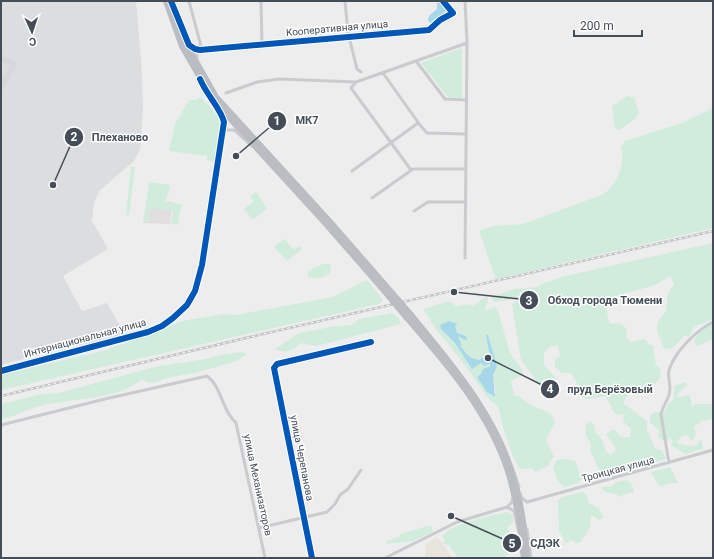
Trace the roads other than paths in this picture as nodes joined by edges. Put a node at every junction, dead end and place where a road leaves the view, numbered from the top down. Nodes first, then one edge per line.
1 (166, 1) edge
2 (171, 1) edge
3 (189, 1) edge
4 (261, 1) edge
5 (345, 1) edge
6 (443, 1) edge
7 (465, 1) edge
8 (175, 9) junction
9 (177, 20) junction
10 (350, 36) junction
11 (467, 43) junction
12 (189, 45) junction
13 (262, 45) junction
14 (202, 50) junction
15 (416, 61) junction
16 (197, 62) junction
17 (361, 72) dead end
18 (383, 73) junction
19 (200, 80) junction
20 (356, 82) junction
21 (226, 93) dead end
22 (466, 100) junction
23 (228, 112) junction
24 (418, 123) junction
25 (466, 134) junction
26 (223, 138) junction
27 (391, 143) junction
28 (260, 152) junction
29 (466, 169) junction
30 (411, 170) junction
31 (352, 171) dead end
32 (372, 198) dead end
33 (466, 202) junction
34 (414, 210) dead end
35 (465, 258) dead end
36 (390, 294) junction
37 (409, 317) junction
38 (713, 322) edge
39 (371, 342) dead end
40 (1, 371) edge
41 (1, 425) edge
42 (713, 450) edge
43 (669, 463) junction
44 (509, 464) junction
45 (360, 470) dead end
46 (508, 472) junction
47 (527, 502) junction
48 (507, 507) junction
49 (303, 517) junction
50 (259, 528) junction
51 (522, 546) junction
52 (265, 558) edge
53 (312, 558) edge
54 (385, 558) edge
55 (524, 558) edge
56 (530, 558) edge

1 - 19 highway
2 - 8 street
2 - 9 highway
3 - 14 street
4 - 13 street
5 - 10 street
6 - 10 street, Кооперативная улица
7 - 11 street
8 - 9 street
8 - 12 street
9 - 23 highway
10 - 13 street, Кооперативная улица
10 - 17 street
11 - 15 street
11 - 22 street
12 - 14 street
12 - 16 street
13 - 14 street, Кооперативная улица
14 - 16 street
15 - 18 street
15 - 22 street
16 - 23 street
18 - 20 street
18 - 24 street
19 - 26 street, Интернациональная улица
19 - 28 highway
20 - 21 street
20 - 27 street
22 - 25 street
23 - 36 highway
24 - 25 street
24 - 27 street
25 - 29 street
26 - 28 street
26 - 40 street, Интернациональная улица
27 - 30 street
27 - 31 street
28 - 36 highway
29 - 30 street
29 - 33 street
30 - 32 street
33 - 34 street
33 - 35 street
36 - 37 highway, bridge
37 - 44 highway
37 - 46 highway
38 - 43 street
39 - 49 street, улица Черепанова
41 - 50 street, улица Механизаторов
42 - 43 street, Троицкая улица
43 - 47 street, Троицкая улица
44 - 47 street
44 - 56 highway
45 - 49 street
46 - 48 street
46 - 51 highway
47 - 56 street
48 - 51 street
48 - 54 street
49 - 50 street
49 - 53 street, улица Черепанова
50 - 52 street, улица Механизаторов
51 - 55 highway

